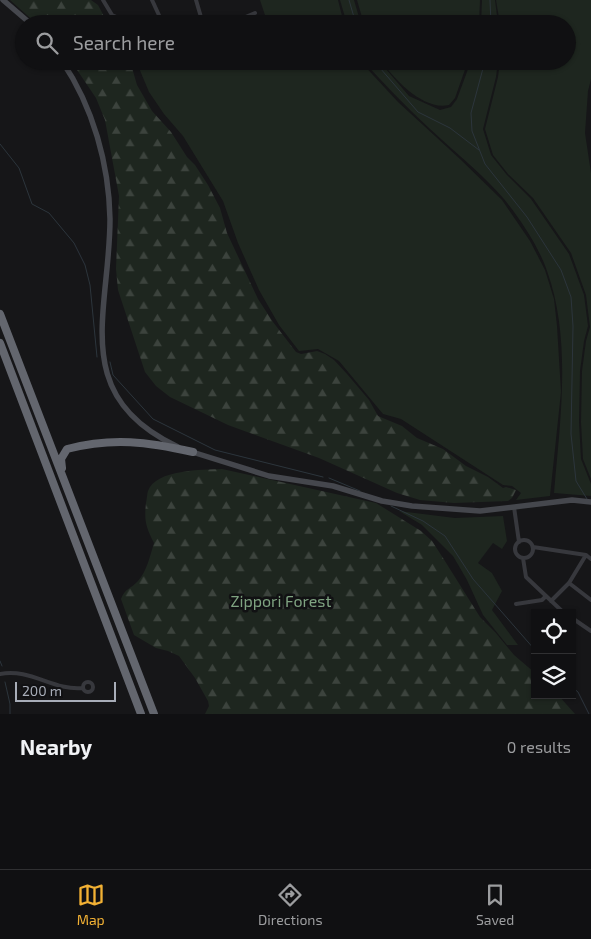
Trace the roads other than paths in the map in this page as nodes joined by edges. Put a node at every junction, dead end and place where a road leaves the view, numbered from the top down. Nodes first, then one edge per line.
1 (3, 0) edge
2 (103, 0) edge
3 (152, 0) edge
4 (196, 0) edge
5 (255, 13) dead end
6 (20, 15) edge
7 (114, 15) edge
8 (159, 15) edge
9 (200, 15) edge
10 (250, 15) edge
11 (68, 70) edge
12 (0, 314) edge
13 (0, 343) edge
14 (194, 452) junction
15 (591, 502) edge
16 (514, 507) junction
17 (80, 523) junction
18 (519, 542) junction
19 (533, 547) junction
20 (586, 555) junction
21 (523, 558) junction
22 (591, 559) edge
23 (568, 583) junction
24 (546, 596) junction
25 (591, 600) edge
26 (551, 601) junction
27 (516, 604) dead end
28 (560, 609) edge
29 (576, 621) edge
30 (591, 631) edge
31 (0, 674) edge
32 (83, 688) dead end
33 (141, 714) edge
34 (154, 714) edge

1 - 6 main road
2 - 7 street
3 - 8 street
4 - 9 street
5 - 10 street
11 - 14 main road
12 - 17 highway
13 - 33 highway
14 - 16 main road
14 - 17 highway
15 - 16 main road
16 - 18 street
17 - 34 highway
18 - 19 street
18 - 21 street
19 - 20 street
19 - 21 street
20 - 22 street
20 - 23 street
21 - 24 street
23 - 25 street
23 - 26 street
24 - 26 street
24 - 27 street
26 - 28 street
29 - 30 street
31 - 32 street

